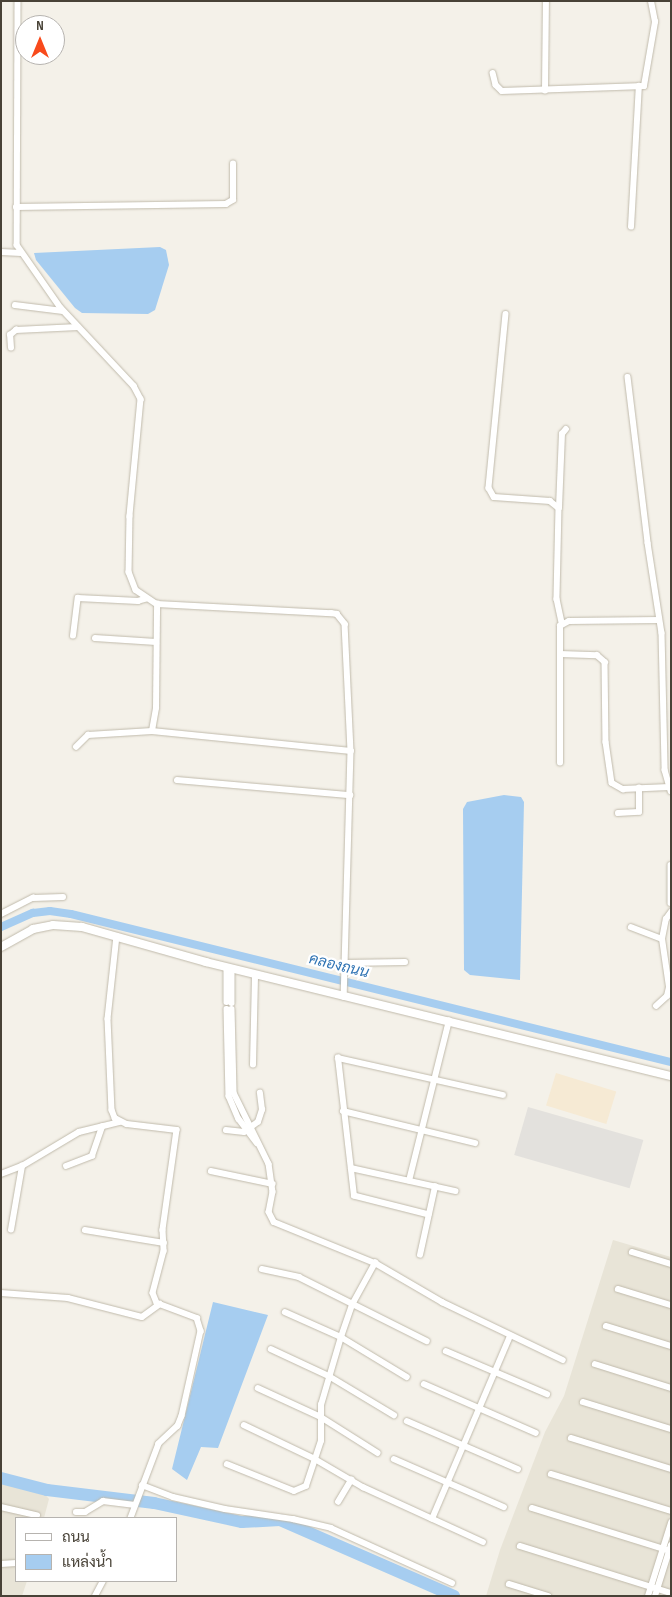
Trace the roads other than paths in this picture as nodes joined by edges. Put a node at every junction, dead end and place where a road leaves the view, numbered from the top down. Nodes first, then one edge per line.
1 (18, 1) edge
2 (546, 1) edge
3 (651, 1) edge
4 (493, 73) dead end
5 (639, 86) junction
6 (545, 91) junction
7 (233, 164) dead end
8 (16, 208) junction
9 (631, 227) dead end
10 (1, 252) edge
11 (21, 253) junction
12 (15, 305) dead end
13 (63, 310) junction
14 (506, 314) dead end
15 (78, 327) junction
16 (11, 348) dead end
17 (628, 377) dead end
18 (566, 429) dead end
19 (559, 508) junction
20 (145, 598) junction
21 (156, 604) junction
22 (659, 620) junction
23 (562, 622) junction
24 (72, 636) dead end
25 (96, 638) dead end
26 (156, 642) junction
27 (560, 654) junction
28 (152, 731) junction
29 (76, 747) dead end
30 (351, 751) junction
31 (560, 763) dead end
32 (177, 780) dead end
33 (639, 788) junction
34 (670, 789) edge
35 (350, 795) junction
36 (618, 813) dead end
37 (671, 864) edge
38 (63, 897) dead end
39 (671, 903) edge
40 (671, 912) edge
41 (1, 914) edge
42 (631, 927) dead end
43 (117, 936) junction
44 (662, 939) junction
45 (1, 946) edge
46 (405, 962) dead end
47 (345, 963) junction
48 (229, 968) junction
49 (255, 975) junction
50 (344, 992) junction
51 (656, 1006) dead end
52 (449, 1021) junction
53 (253, 1065) dead end
54 (671, 1076) edge
55 (434, 1079) junction
56 (260, 1093) dead end
57 (503, 1095) dead end
58 (343, 1111) junction
59 (120, 1122) junction
60 (102, 1127) junction
61 (251, 1129) junction
62 (226, 1130) dead end
63 (422, 1130) junction
64 (475, 1143) dead end
65 (22, 1166) junction
66 (66, 1166) dead end
67 (351, 1168) junction
68 (211, 1171) dead end
69 (1, 1174) edge
70 (409, 1181) junction
71 (273, 1184) junction
72 (435, 1187) junction
73 (456, 1191) dead end
74 (429, 1215) junction
75 (11, 1230) dead end
76 (85, 1230) dead end
77 (164, 1243) junction
78 (632, 1252) dead end
79 (420, 1255) dead end
80 (376, 1262) junction
81 (671, 1264) edge
82 (262, 1269) dead end
83 (618, 1289) dead end
84 (1, 1294) edge
85 (353, 1303) junction
86 (160, 1304) junction
87 (671, 1305) edge
88 (285, 1312) dead end
89 (606, 1326) dead end
90 (510, 1336) junction
91 (341, 1337) junction
92 (427, 1341) dead end
93 (671, 1346) edge
94 (271, 1349) dead end
95 (446, 1351) dead end
96 (563, 1360) dead end
97 (594, 1364) dead end
98 (495, 1371) junction
99 (329, 1376) junction
100 (408, 1377) dead end
101 (424, 1384) dead end
102 (258, 1388) dead end
103 (671, 1388) edge
104 (548, 1394) dead end
105 (583, 1402) dead end
106 (478, 1408) junction
107 (394, 1415) dead end
108 (321, 1418) junction
109 (407, 1421) dead end
110 (244, 1425) dead end
111 (671, 1429) edge
112 (536, 1433) dead end
113 (571, 1438) dead end
114 (463, 1445) junction
115 (378, 1453) dead end
116 (316, 1459) junction
117 (394, 1459) dead end
118 (227, 1464) dead end
119 (518, 1468) dead end
120 (671, 1469) edge
121 (551, 1474) dead end
122 (352, 1480) junction
123 (447, 1482) junction
124 (141, 1488) junction
125 (338, 1502) dead end
126 (136, 1503) junction
127 (1, 1507) edge
128 (504, 1507) dead end
129 (532, 1508) dead end
130 (671, 1511) edge
131 (76, 1512) dead end
132 (36, 1515) dead end
133 (131, 1517) edge
134 (432, 1519) junction
135 (671, 1523) edge
136 (483, 1542) dead end
137 (520, 1546) dead end
138 (668, 1549) edge
139 (15, 1563) edge
140 (1, 1564) edge
141 (103, 1582) edge
142 (452, 1583) dead end
143 (509, 1584) dead end
144 (654, 1587) junction
145 (671, 1593) edge
146 (96, 1596) edge
147 (548, 1596) edge
148 (648, 1596) edge
149 (655, 1596) edge

1 - 8 street
2 - 6 street
3 - 5 street
4 - 6 street
5 - 6 street
5 - 9 street
7 - 8 street
8 - 11 street
10 - 11 street
11 - 13 street
12 - 13 street
13 - 15 street
14 - 19 street
15 - 16 street
15 - 20 street
17 - 22 street
18 - 19 street
19 - 23 street
20 - 21 street
20 - 24 street
21 - 26 street
21 - 30 street
22 - 23 street
22 - 34 street
23 - 27 street
25 - 26 street
26 - 28 street
27 - 31 street
27 - 33 street
28 - 29 street
28 - 30 street
30 - 35 street
32 - 35 street
33 - 34 street
33 - 36 street
35 - 47 street
37 - 39 street
38 - 41 street
40 - 44 street
42 - 44 street
43 - 45 street
43 - 48 street
43 - 59 street
44 - 51 street
46 - 47 street
47 - 50 street
48 - 49 street
48 - 61 street
49 - 50 street
49 - 53 street
50 - 52 street
52 - 54 street
52 - 55 street
55 - 57 street
55 - 58 street
55 - 63 street
56 - 61 street
58 - 63 street
58 - 67 street
59 - 60 street
59 - 77 street
60 - 65 street
60 - 66 street
61 - 62 street
61 - 71 street
63 - 64 street
63 - 70 street
65 - 69 street
65 - 75 street
67 - 70 street
67 - 74 street
68 - 71 street
70 - 72 street
71 - 80 street
72 - 73 street
72 - 74 street
74 - 79 street
76 - 77 street
77 - 86 street
78 - 81 street
80 - 85 street
80 - 90 street
82 - 85 street
83 - 87 street
84 - 86 street
85 - 91 street
85 - 92 street
86 - 124 street
88 - 91 street
89 - 93 street
90 - 96 street
90 - 98 street
91 - 99 street
91 - 100 street
94 - 99 street
95 - 98 street
97 - 103 street
98 - 104 street
98 - 106 street
99 - 107 street
99 - 108 street
101 - 106 street
102 - 108 street
105 - 111 street
106 - 112 street
106 - 114 street
108 - 115 street
108 - 116 street
109 - 114 street
110 - 116 street
113 - 120 street
114 - 119 street
114 - 123 street
116 - 118 street
116 - 122 street
117 - 123 street
121 - 130 street
122 - 125 street
122 - 134 street
123 - 128 street
123 - 134 street
124 - 126 street
124 - 142 street
126 - 131 street
126 - 133 street
127 - 132 street
129 - 138 street
134 - 136 street
135 - 138 street
137 - 144 street
138 - 144 street
139 - 140 street
141 - 146 street
143 - 147 street
144 - 145 street
144 - 148 street
144 - 149 street

